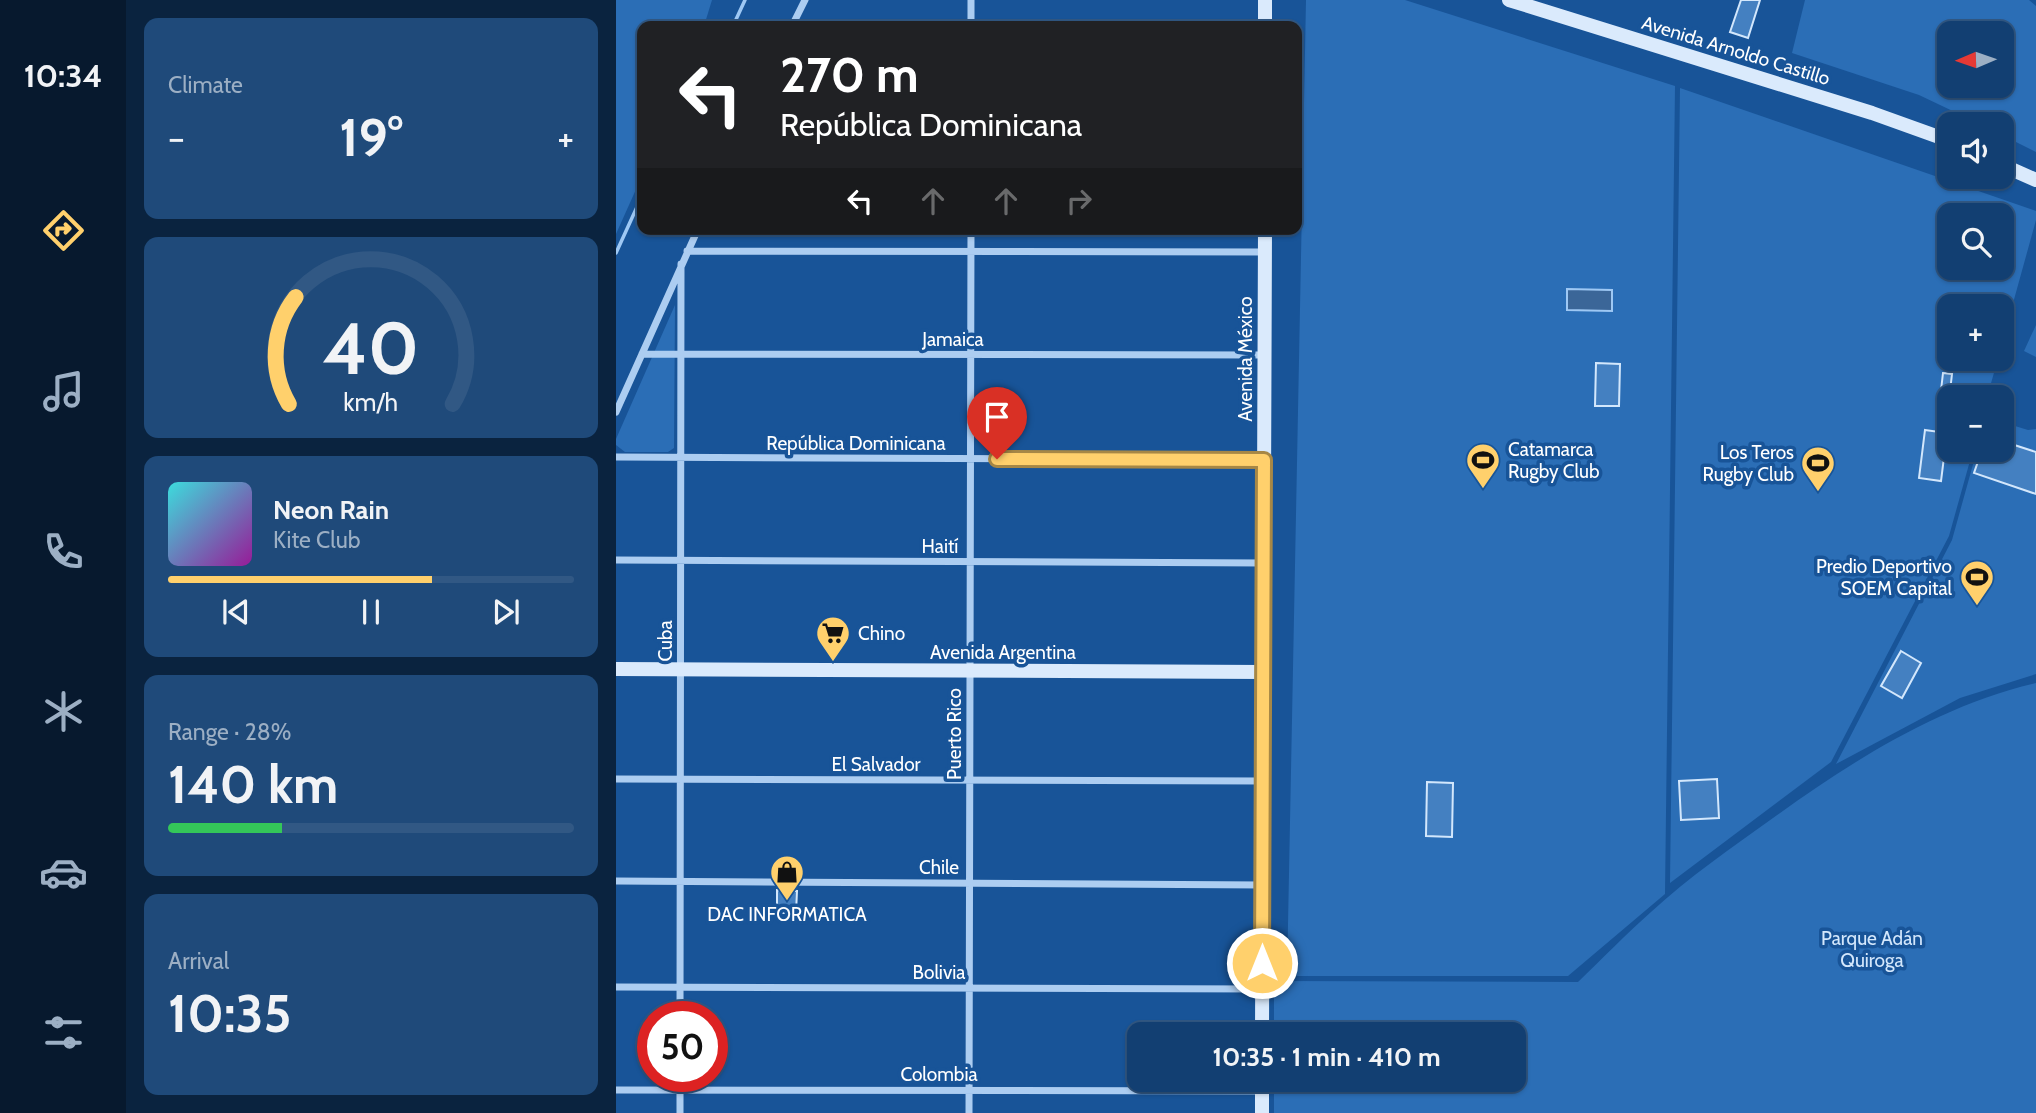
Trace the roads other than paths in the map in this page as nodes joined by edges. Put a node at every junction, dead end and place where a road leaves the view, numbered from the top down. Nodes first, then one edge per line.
1 (805, 0) edge
2 (971, 0) edge
3 (1265, 0) edge
4 (1509, 0) edge
5 (794, 21) edge
6 (971, 21) edge
7 (1265, 21) edge
8 (1937, 136) edge
9 (2014, 170) edge
10 (2036, 180) edge
11 (695, 235) edge
12 (971, 235) edge
13 (1265, 235) edge
14 (687, 251) junction
15 (971, 252) junction
16 (1265, 252) junction
17 (681, 264) junction
18 (642, 354) junction
19 (681, 354) junction
20 (971, 355) junction
21 (1264, 355) junction
22 (616, 412) edge
23 (616, 457) edge
24 (681, 458) junction
25 (971, 459) junction
26 (1264, 460) junction
27 (616, 560) edge
28 (681, 561) junction
29 (971, 562) junction
30 (1264, 563) junction
31 (616, 669) edge
32 (681, 670) junction
33 (970, 671) junction
34 (1263, 672) junction
35 (616, 779) edge
36 (681, 779) junction
37 (970, 780) junction
38 (1263, 781) junction
39 (616, 881) edge
40 (681, 882) junction
41 (970, 883) junction
42 (1262, 885) junction
43 (616, 987) edge
44 (680, 987) junction
45 (970, 988) junction
46 (1262, 989) junction
47 (680, 1001) edge
48 (1262, 1022) edge
49 (1127, 1088) edge
50 (616, 1090) edge
51 (637, 1090) edge
52 (728, 1090) edge
53 (969, 1090) junction
54 (680, 1092) edge
55 (1262, 1092) edge
56 (680, 1113) edge
57 (969, 1113) edge
58 (1262, 1113) edge

1 - 5 street
2 - 6 street
3 - 7 main road
4 - 8 main road, Avenida Arnoldo Castillo
9 - 10 main road
11 - 14 street
12 - 15 street, Puerto Rico
13 - 16 main road, Avenida México
14 - 15 street
14 - 17 street
15 - 16 street
15 - 20 street, Puerto Rico
16 - 21 main road, Avenida México
17 - 18 street
17 - 19 street, Cuba
18 - 19 street, Jamaica
18 - 22 street
19 - 20 street, Jamaica
19 - 24 street, Cuba
20 - 21 street, Jamaica
20 - 25 street, Puerto Rico
21 - 26 main road, Avenida México
23 - 24 street, República Dominicana
24 - 25 street, República Dominicana
24 - 28 street, Cuba
25 - 26 street, República Dominicana
25 - 29 street, Puerto Rico
26 - 30 main road, Avenida México
27 - 28 street, Haití
28 - 29 street, Haití
28 - 32 street, Cuba
29 - 30 street, Haití
29 - 33 street, Puerto Rico
30 - 34 main road, Avenida México
31 - 32 main road, Avenida Argentina
32 - 33 main road, Avenida Argentina
32 - 36 street, Cuba
33 - 34 main road, Avenida Argentina
33 - 37 street, Puerto Rico
34 - 38 main road, Avenida México
35 - 36 street, El Salvador
36 - 37 street, El Salvador
36 - 40 street, Cuba
37 - 38 street, El Salvador
37 - 41 street, Puerto Rico
38 - 42 main road, Avenida México
39 - 40 street, Chile
40 - 41 street, Chile
40 - 44 street, Cuba
41 - 42 street, Chile
41 - 45 street, Puerto Rico
42 - 46 main road, Avenida México
43 - 44 street, Bolivia
44 - 45 street, Bolivia
44 - 47 street, Cuba
45 - 46 street, Bolivia
45 - 53 street, Puerto Rico
46 - 48 main road, Avenida México
49 - 53 street, Colombia
50 - 51 street, Colombia
52 - 53 street, Colombia
53 - 57 street, Puerto Rico
54 - 56 street
55 - 58 main road

